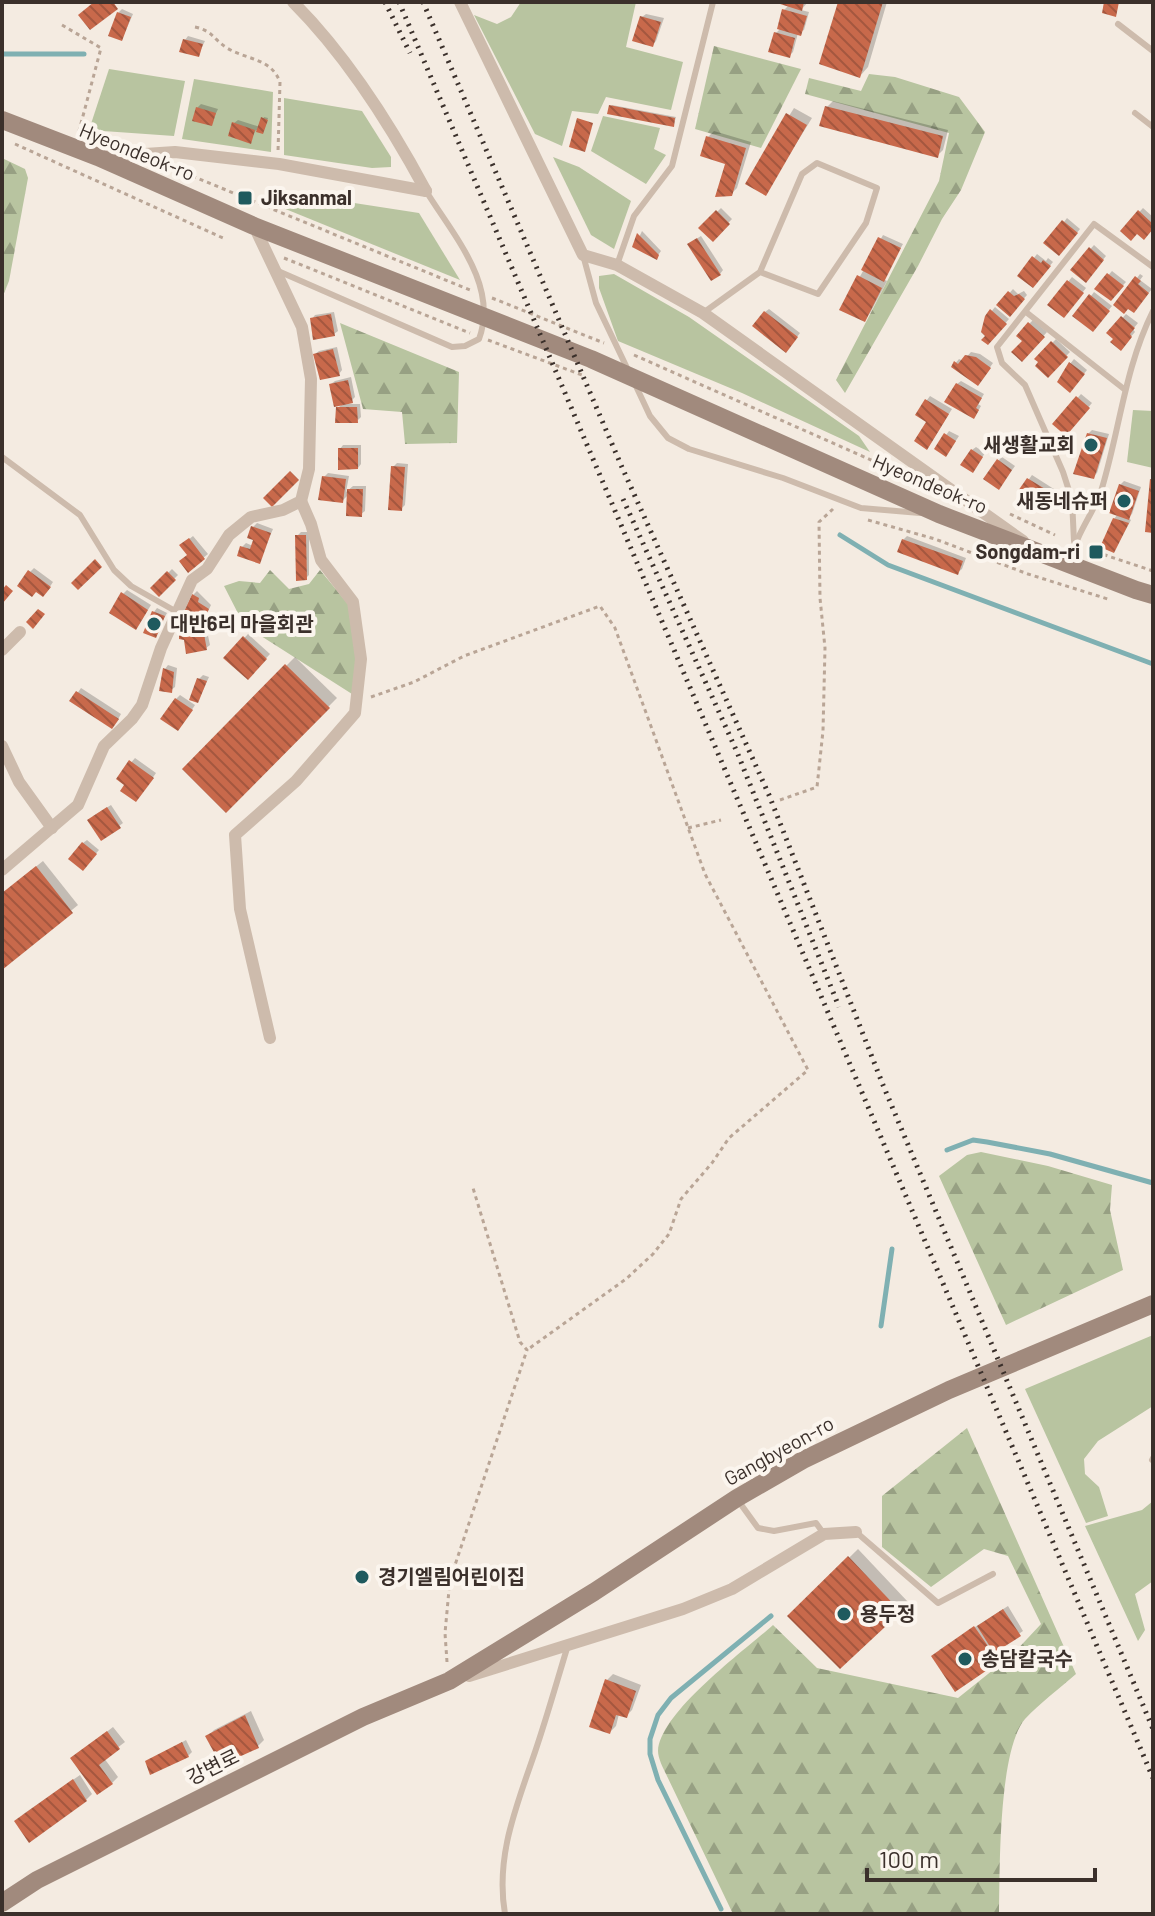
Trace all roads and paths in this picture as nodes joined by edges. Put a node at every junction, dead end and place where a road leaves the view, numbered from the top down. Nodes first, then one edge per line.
1 (293, 2) edge
2 (460, 2) edge
3 (713, 2) edge
4 (1118, 24) dead end
5 (62, 25) dead end
6 (195, 27) dead end
7 (1153, 51) edge
8 (1135, 113) dead end
9 (2, 120) edge
10 (1153, 127) edge
11 (16, 145) dead end
12 (74, 150) junction
13 (98, 157) junction
14 (279, 164) junction
15 (167, 165) dead end
16 (426, 191) junction
17 (254, 226) junction
18 (223, 238) dead end
19 (583, 255) junction
20 (284, 258) dead end
21 (617, 265) junction
22 (1153, 267) edge
23 (274, 269) junction
24 (760, 272) junction
25 (475, 291) dead end
26 (489, 297) dead end
27 (1153, 311) edge
28 (1026, 312) junction
29 (703, 313) junction
30 (616, 348) dead end
31 (630, 353) dead end
32 (584, 376) dead end
33 (1124, 389) junction
34 (2, 457) edge
35 (910, 477) dead end
36 (842, 500) junction
37 (301, 501) junction
38 (939, 514) junction
39 (860, 518) dead end
40 (1074, 541) junction
41 (1096, 552) dead end
42 (1039, 553) junction
43 (1070, 564) junction
44 (1153, 571) edge
45 (1153, 595) edge
46 (1113, 600) dead end
47 (177, 612) junction
48 (20, 632) dead end
49 (2, 650) edge
50 (355, 713) junction
51 (2, 746) edge
52 (780, 800) dead end
53 (721, 820) dead end
54 (52, 828) junction
55 (688, 828) junction
56 (2, 870) edge
57 (270, 1038) dead end
58 (473, 1188) dead end
59 (1153, 1304) edge
60 (527, 1350) junction
61 (737, 1498) junction
62 (856, 1532) joint
63 (824, 1534) junction
64 (384, 1568) dead end
65 (993, 1574) dead end
66 (450, 1579) junction
67 (568, 1645) junction
68 (449, 1681) junction
69 (2, 1903) edge
70 (505, 1914) edge

1 - 16 street
2 - 19 street
3 - 21 lane
4 - 7 lane
5 - 12 path
6 - 14 path
8 - 10 lane
9 - 12 street, Hyeondeok-ro
11 - 18 path
12 - 13 street, Hyeondeok-ro
13 - 14 street
13 - 17 street, Hyeondeok-ro
14 - 16 street
15 - 25 path
16 - 23 lane
17 - 23 street
17 - 38 street, Hyeondeok-ro
19 - 21 street
19 - 36 lane
20 - 32 path
21 - 29 street
22 - 28 lane
23 - 37 street
24 - 24 lane
24 - 29 lane
26 - 30 path
27 - 33 lane
28 - 33 lane
28 - 40 lane
29 - 42 street
31 - 35 path
33 - 40 lane
34 - 47 lane
36 - 38 lane
36 - 52 path
37 - 47 street
37 - 50 street
38 - 42 street, Hyeondeok-ro
39 - 46 path
40 - 43 lane
41 - 44 path
42 - 43 street, Hyeondeok-ro
43 - 45 street, Hyeondeok-ro
47 - 54 street
48 - 49 street
50 - 55 path
50 - 57 street
51 - 54 street
53 - 55 path
54 - 56 street
55 - 60 path
58 - 60 path
59 - 61 street, Gangbyeon-ro
60 - 66 path
61 - 63 lane
61 - 68 street, Gangbyeon-ro
62 - 63 street
62 - 65 lane
63 - 67 street
64 - 66 lane
66 - 68 path
67 - 68 street
67 - 70 lane
68 - 69 street, 강변로

